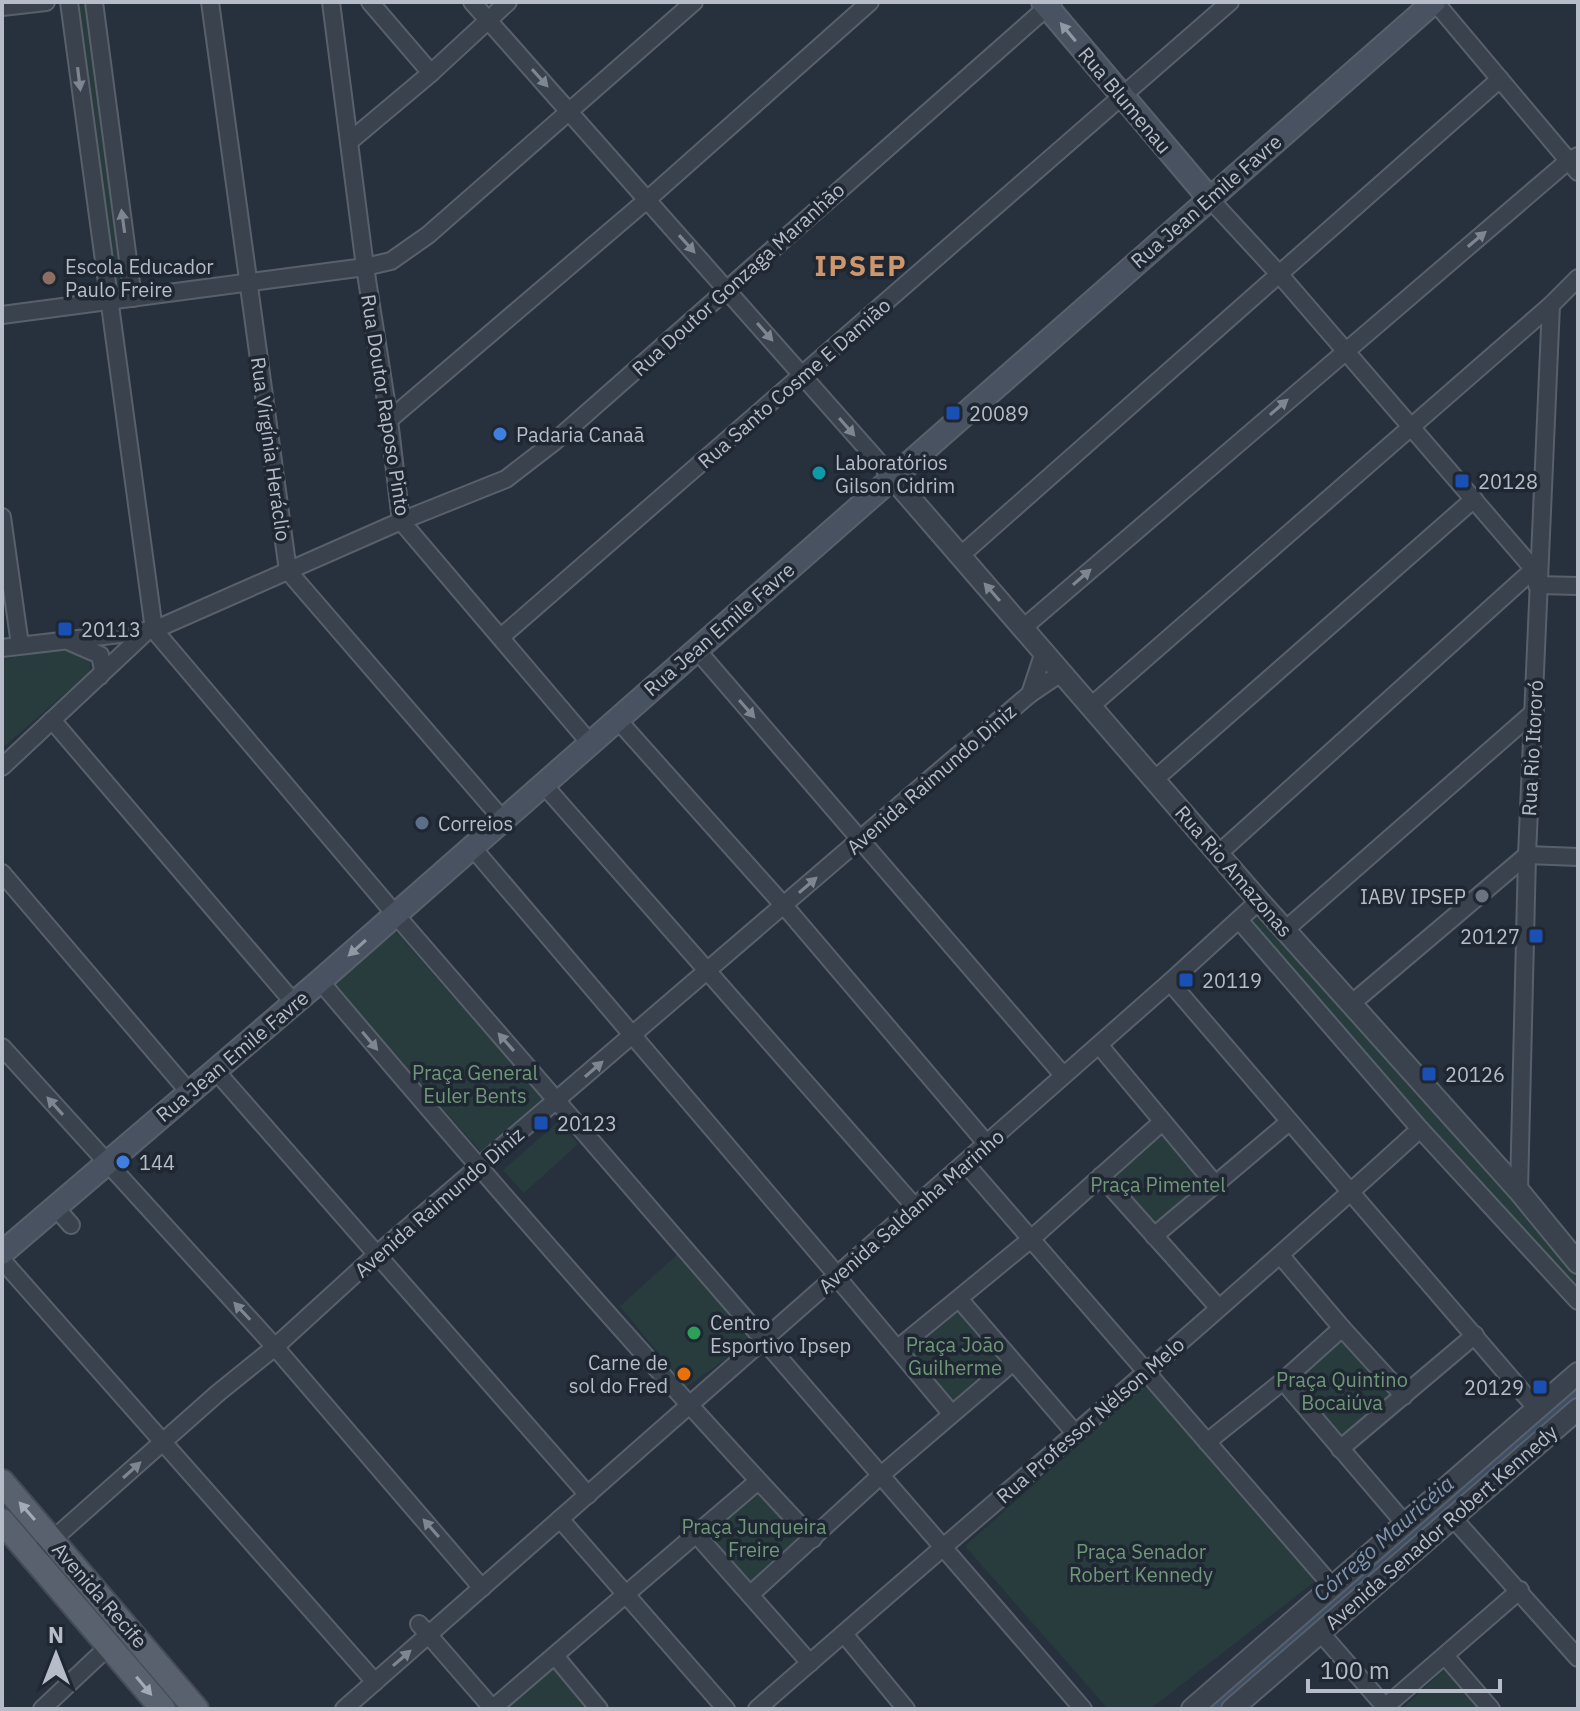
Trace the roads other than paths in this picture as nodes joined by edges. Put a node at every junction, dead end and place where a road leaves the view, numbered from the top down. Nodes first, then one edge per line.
1 (46, 2) edge
2 (69, 2) edge
3 (94, 2) edge
4 (210, 2) edge
5 (331, 2) edge
6 (370, 2) edge
7 (472, 2) edge
8 (508, 2) edge
9 (694, 2) edge
10 (870, 2) edge
11 (1230, 2) edge
12 (1434, 2) edge
13 (1048, 4) edge
14 (2, 7) edge
15 (488, 20) junction
16 (431, 73) junction
17 (1500, 79) junction
18 (1122, 98) junction
19 (569, 111) junction
20 (350, 141) junction
21 (1575, 163) edge
22 (1209, 198) junction
23 (648, 199) junction
24 (365, 267) junction
25 (1280, 275) junction
26 (1578, 278) edge
27 (248, 282) junction
28 (727, 288) junction
29 (133, 298) junction
30 (108, 301) junction
31 (1551, 305) junction
32 (2, 315) edge
33 (1345, 351) junction
34 (803, 376) junction
35 (389, 420) junction
36 (1411, 426) junction
37 (892, 477) junction
38 (1474, 499) junction
39 (2, 517) edge
40 (401, 521) junction
41 (960, 556) junction
42 (288, 571) junction
43 (1536, 576) junction
44 (1578, 586) edge
45 (1023, 628) junction
46 (150, 631) junction
47 (501, 637) junction
48 (65, 640) junction
49 (20, 645) junction
50 (2, 648) edge
51 (696, 649) junction
52 (1044, 652) junction
53 (1061, 673) junction
54 (100, 676) junction
55 (1030, 694) junction
56 (1091, 706) junction
57 (1535, 711) junction
58 (617, 719) junction
59 (52, 720) junction
60 (590, 743) junction
61 (2, 767) edge
62 (1154, 780) junction
63 (543, 784) junction
64 (503, 820) junction
65 (859, 840) junction
66 (472, 847) junction
67 (1219, 853) junction
68 (1527, 855) junction
69 (1578, 857) edge
70 (2, 873) edge
71 (1259, 901) junction
72 (784, 906) junction
73 (395, 914) junction
74 (1239, 920) junction
75 (1285, 930) junction
76 (706, 972) junction
77 (320, 981) junction
78 (1170, 982) junction
79 (294, 1003) junction
80 (1351, 1004) junction
81 (633, 1035) junction
82 (1099, 1045) junction
83 (2, 1047) edge
84 (215, 1070) junction
85 (1063, 1075) junction
86 (189, 1092) junction
87 (557, 1101) junction
88 (1162, 1122) junction
89 (1289, 1122) junction
90 (1420, 1129) junction
91 (987, 1144) junction
92 (965, 1163) junction
93 (107, 1164) junction
94 (480, 1166) junction
95 (1101, 1176) junction
96 (1215, 1184) junction
97 (1519, 1191) junction
98 (1350, 1193) junction
99 (55, 1207) junction
100 (915, 1207) junction
101 (71, 1225) dead end
102 (1154, 1236) junction
103 (1031, 1239) junction
104 (4, 1250) edge
105 (377, 1254) junction
106 (1281, 1256) junction
107 (1578, 1263) edge
108 (837, 1276) junction
109 (960, 1300) junction
110 (1578, 1301) edge
111 (1218, 1307) junction
112 (1342, 1328) junction
113 (1475, 1335) junction
114 (764, 1340) junction
115 (275, 1347) junction
116 (897, 1349) junction
117 (1013, 1362) junction
118 (1146, 1370) junction
119 (1578, 1373) edge
120 (1283, 1381) junction
121 (1404, 1396) junction
122 (690, 1405) junction
123 (1578, 1409) edge
124 (1538, 1410) junction
125 (951, 1413) junction
126 (1075, 1433) junction
127 (163, 1441) junction
128 (1207, 1442) junction
129 (1340, 1449) junction
130 (880, 1476) junction
131 (758, 1481) junction
132 (2, 1482) edge
133 (588, 1495) junction
134 (1453, 1518) junction
135 (560, 1519) junction
136 (2, 1521) edge
137 (1406, 1525) junction
138 (696, 1534) junction
139 (813, 1539) junction
140 (53, 1540) junction
141 (942, 1548) junction
142 (33, 1557) junction
143 (1333, 1587) junction
144 (482, 1588) junction
145 (1520, 1590) junction
146 (627, 1594) junction
147 (751, 1594) junction
148 (424, 1629) junction
149 (1320, 1632) junction
150 (844, 1634) junction
151 (109, 1646) junction
152 (555, 1656) junction
153 (1446, 1657) junction
154 (1578, 1658) edge
155 (810, 1663) junction
156 (375, 1682) junction
157 (1246, 1704) edge
158 (356, 1705) edge
159 (1386, 1708) edge
160 (42, 1709) edge
161 (163, 1709) edge
162 (196, 1709) edge
163 (492, 1709) edge
164 (599, 1709) edge
165 (726, 1709) edge
166 (757, 1709) edge
167 (906, 1709) edge
168 (1083, 1709) edge
169 (1192, 1709) edge
170 (1491, 1709) edge

1 - 14 street
2 -> 30 street
29 -> 3 street
4 - 27 street, Rua Virgínia Heráclio
5 - 20 street, Rua Doutor Raposo Pinto
6 - 16 street
7 - 15 street
8 - 15 street
9 - 19 street
10 - 23 street
11 - 18 street, Rua Santo Cosme E Damião
12 - 17 street
12 - 22 main road, Rua Jean Emile Favre
18 -> 13 main road, Rua Blumenau
13 - 28 street, Rua Doutor Gonzaga Maranhão
15 - 16 street
15 -> 19 street
16 - 20 street
17 - 21 street
17 - 25 street
18 - 22 main road, Rua Blumenau
18 - 34 street, Rua Santo Cosme E Damião
19 - 23 street
19 - 24 street
20 - 24 street, Rua Doutor Raposo Pinto
33 -> 21 street
22 - 25 street
22 - 37 main road, Rua Jean Emile Favre
23 -> 28 street
23 - 35 street
24 - 27 street
24 - 35 street, Rua Doutor Raposo Pinto
25 - 33 street
25 - 41 street
26 - 31 street
27 - 29 street
27 - 42 street, Rua Virgínia Heráclio
28 -> 34 street
28 - 40 street, Rua Doutor Gonzaga Maranhão
29 - 30 street
30 - 32 street
30 - 46 street
31 - 36 street
31 - 43 street, Rua Rio Itororó
33 - 36 street
45 -> 33 street
34 -> 37 street
34 - 47 street, Rua Santo Cosme E Damião
35 - 40 street, Rua Doutor Raposo Pinto
36 - 38 street
36 - 56 street
37 - 41 street, Rua Rio Amazonas
37 - 51 main road, Rua Jean Emile Favre
38 - 43 street
38 - 62 street
39 - 49 street
40 - 42 street, Rua Doutor Gonzaga Maranhão
40 - 47 street, Rua Doutor Raposo Pinto
45 -> 41 street, Rua Rio Amazonas
42 - 46 street, Rua Doutor Gonzaga Maranhão
42 - 64 street, Rua Virgínia Heráclio
43 - 44 street
43 - 57 street, Rua Rio Itororó
43 - 67 street
45 - 52 street, Rua Rio Amazonas
46 - 48 street
46 - 54 street
46 - 73 street
47 - 60 street, Rua Doutor Raposo Pinto
48 - 49 street
48 - 54 street
49 - 50 street
51 - 58 main road, Rua Jean Emile Favre
51 -> 65 street
52 - 53 street, Rua Rio Amazonas
52 - 55 street, Avenida Raimundo Diniz
53 - 55 street, Avenida Raimundo Diniz
53 - 56 street, Rua Rio Amazonas
54 - 59 street
55 - 65 street, Avenida Raimundo Diniz
56 - 62 street, Rua Rio Amazonas
57 - 68 street, Rua Rio Itororó
57 - 75 street
58 - 60 main road, Rua Jean Emile Favre
58 - 72 street
59 - 61 street
59 - 79 street
60 - 63 main road, Rua Jean Emile Favre
62 - 67 street, Rua Rio Amazonas
63 - 64 main road, Rua Jean Emile Favre
63 - 76 street
64 - 66 main road, Rua Jean Emile Favre
72 -> 65 street, Avenida Raimundo Diniz
65 - 85 street
66 - 73 main road, Rua Jean Emile Favre
66 - 81 street
67 - 71 street, Rua Rio Amazonas
68 - 69 street
68 - 80 street
68 - 97 street, Rua Rio Itororó
70 - 86 street
71 - 74 street, Avenida Saldanha Marinho
71 - 75 street, Rua Rio Amazonas
72 - 76 street, Avenida Raimundo Diniz
72 - 91 street
73 -> 77 main road, Rua Jean Emile Favre
87 -> 73 street
74 - 78 street, Avenida Saldanha Marinho
74 - 90 street, Rua Rio Amazonas
75 - 80 street, Rua Rio Amazonas
76 - 81 street, Avenida Raimundo Diniz
76 - 100 street
77 - 79 main road, Rua Jean Emile Favre
77 -> 94 street
78 - 82 street, Avenida Saldanha Marinho
78 - 89 street
79 - 84 main road, Rua Jean Emile Favre
80 - 97 street, Rua Rio Amazonas
87 -> 81 street, Avenida Raimundo Diniz
81 - 108 street
82 - 85 street, Avenida Saldanha Marinho
82 - 88 street
93 -> 83 street
84 - 86 main road, Rua Jean Emile Favre
84 - 105 street
85 - 91 street, Avenida Saldanha Marinho
86 - 93 main road, Rua Jean Emile Favre
87 - 94 street, Avenida Raimundo Diniz
87 - 114 street
88 - 95 street
88 - 96 street
89 - 96 street
89 - 98 street
90 - 98 street, Rua Professor Nélson Melo
90 - 110 street, Rua Rio Amazonas
91 - 92 street, Avenida Saldanha Marinho
92 - 100 street, Avenida Saldanha Marinho
92 - 103 street
93 - 99 main road, Rua Jean Emile Favre
115 -> 93 street
94 - 105 street, Avenida Raimundo Diniz
94 - 122 street
95 - 102 street
95 - 103 street
96 - 102 street
97 - 107 street, Rua Rio Amazonas
98 - 106 street, Rua Professor Nélson Melo
98 - 113 street
99 - 101 street
99 - 104 main road, Rua Jean Emile Favre
100 - 108 street, Avenida Saldanha Marinho
102 - 111 street
103 - 109 street
103 - 118 street
104 - 127 street
105 - 115 street, Avenida Raimundo Diniz
105 - 133 street
106 - 111 street, Rua Professor Nélson Melo
106 - 112 street
108 - 114 street, Avenida Saldanha Marinho
108 - 116 street
109 - 116 street
109 - 117 street
111 - 118 street, Rua Professor Nélson Melo
112 - 120 street
112 - 121 street
113 - 121 street
113 - 124 street
114 - 122 street, Avenida Saldanha Marinho
114 - 130 street
115 - 127 street, Avenida Raimundo Diniz
144 -> 115 street
116 - 125 street
117 - 125 street
117 - 126 street
118 - 126 street, Rua Professor Nélson Melo
118 - 128 street
119 - 124 street, Avenida Senador Robert Kennedy
120 - 128 street
120 - 129 street
121 - 129 street
122 - 131 street
122 - 133 street, Avenida Saldanha Marinho
123 - 134 street, Avenida Senador Robert Kennedy
124 - 137 street, Avenida Senador Robert Kennedy
125 - 130 street
126 - 141 street, Rua Professor Nélson Melo
140 -> 127 street, Avenida Raimundo Diniz
127 - 156 street
128 - 143 street
129 - 137 street
130 - 139 street
130 - 141 street
131 - 138 street
131 - 139 street
140 -> 132 main road, Avenida Recife
133 - 135 street, Avenida Saldanha Marinho
134 - 145 street
134 - 149 street, Avenida Senador Robert Kennedy
135 - 144 street, Avenida Saldanha Marinho
135 - 146 street
136 - 142 main road, Avenida Recife
137 - 143 street, Avenida Senador Robert Kennedy
138 - 146 street
138 - 147 street
139 - 147 street
140 - 142 street, Avenida Raimundo Diniz
140 - 162 main road, Avenida Recife
141 - 150 street, Rua Professor Nélson Melo
141 - 168 street
142 - 151 main road, Avenida Recife
143 - 169 street, Avenida Senador Robert Kennedy
144 - 148 street, Avenida Saldanha Marinho
145 - 153 street
145 - 154 street
146 - 152 street
146 - 165 street
147 - 155 street
156 -> 148 street, Avenida Saldanha Marinho
148 - 163 street
149 - 157 street, Avenida Senador Robert Kennedy
149 - 159 street
150 - 155 street, Rua Professor Nélson Melo
150 - 167 street
151 - 160 street
151 -> 161 main road, Avenida Recife
152 - 163 street
152 - 164 street
153 - 159 street
153 - 170 street
155 - 166 street, Rua Professor Nélson Melo
156 - 158 street, Avenida Saldanha Marinho

